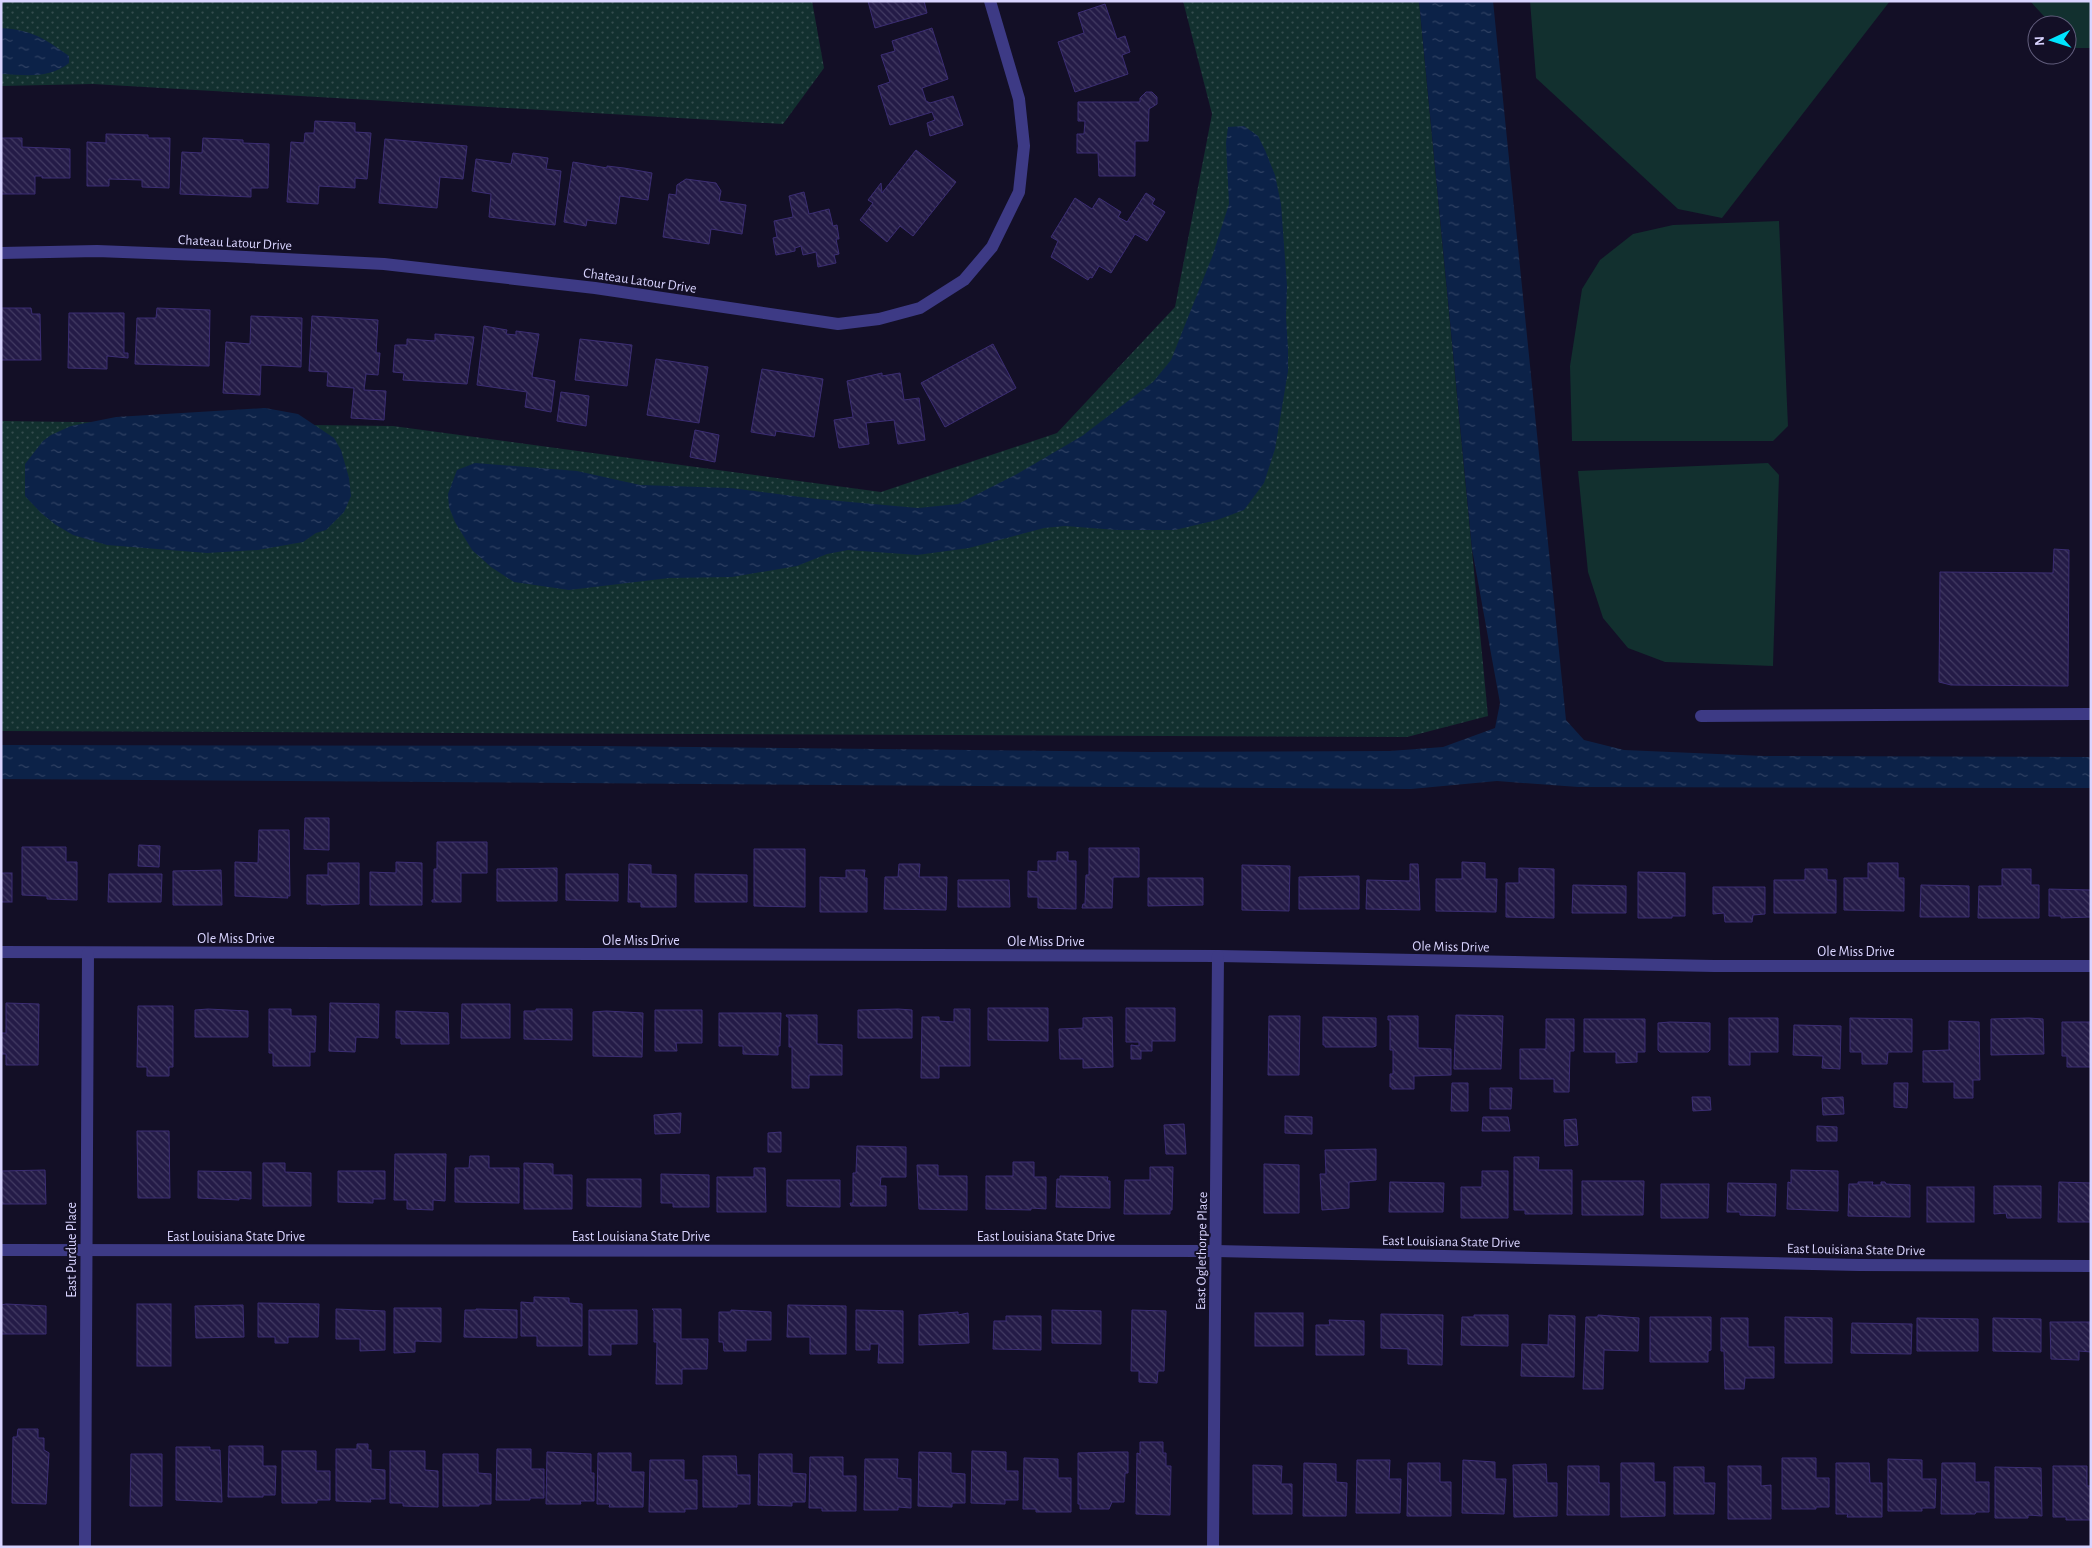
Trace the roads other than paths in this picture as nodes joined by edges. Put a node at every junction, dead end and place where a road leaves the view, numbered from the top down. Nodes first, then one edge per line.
1 (990, 1) edge
2 (1, 253) edge
3 (2091, 714) edge
4 (1701, 716) dead end
5 (1, 952) edge
6 (88, 953) junction
7 (1218, 956) junction
8 (2091, 966) edge
9 (1, 1250) edge
10 (86, 1251) junction
11 (1216, 1251) junction
12 (2091, 1266) edge
13 (85, 1547) edge
14 (1213, 1547) edge

1 - 2 street, Chateau Latour Drive
3 - 4 street
5 - 6 street, Ole Miss Drive
6 - 7 street, Ole Miss Drive
6 - 10 street, East Purdue Place
7 - 8 street, Ole Miss Drive
7 - 11 street, East Oglethorpe Place
9 - 10 street, East Louisiana State Drive
10 - 11 street, East Louisiana State Drive
10 - 13 street, East Purdue Place
11 - 12 street, East Louisiana State Drive
11 - 14 street, East Oglethorpe Place

